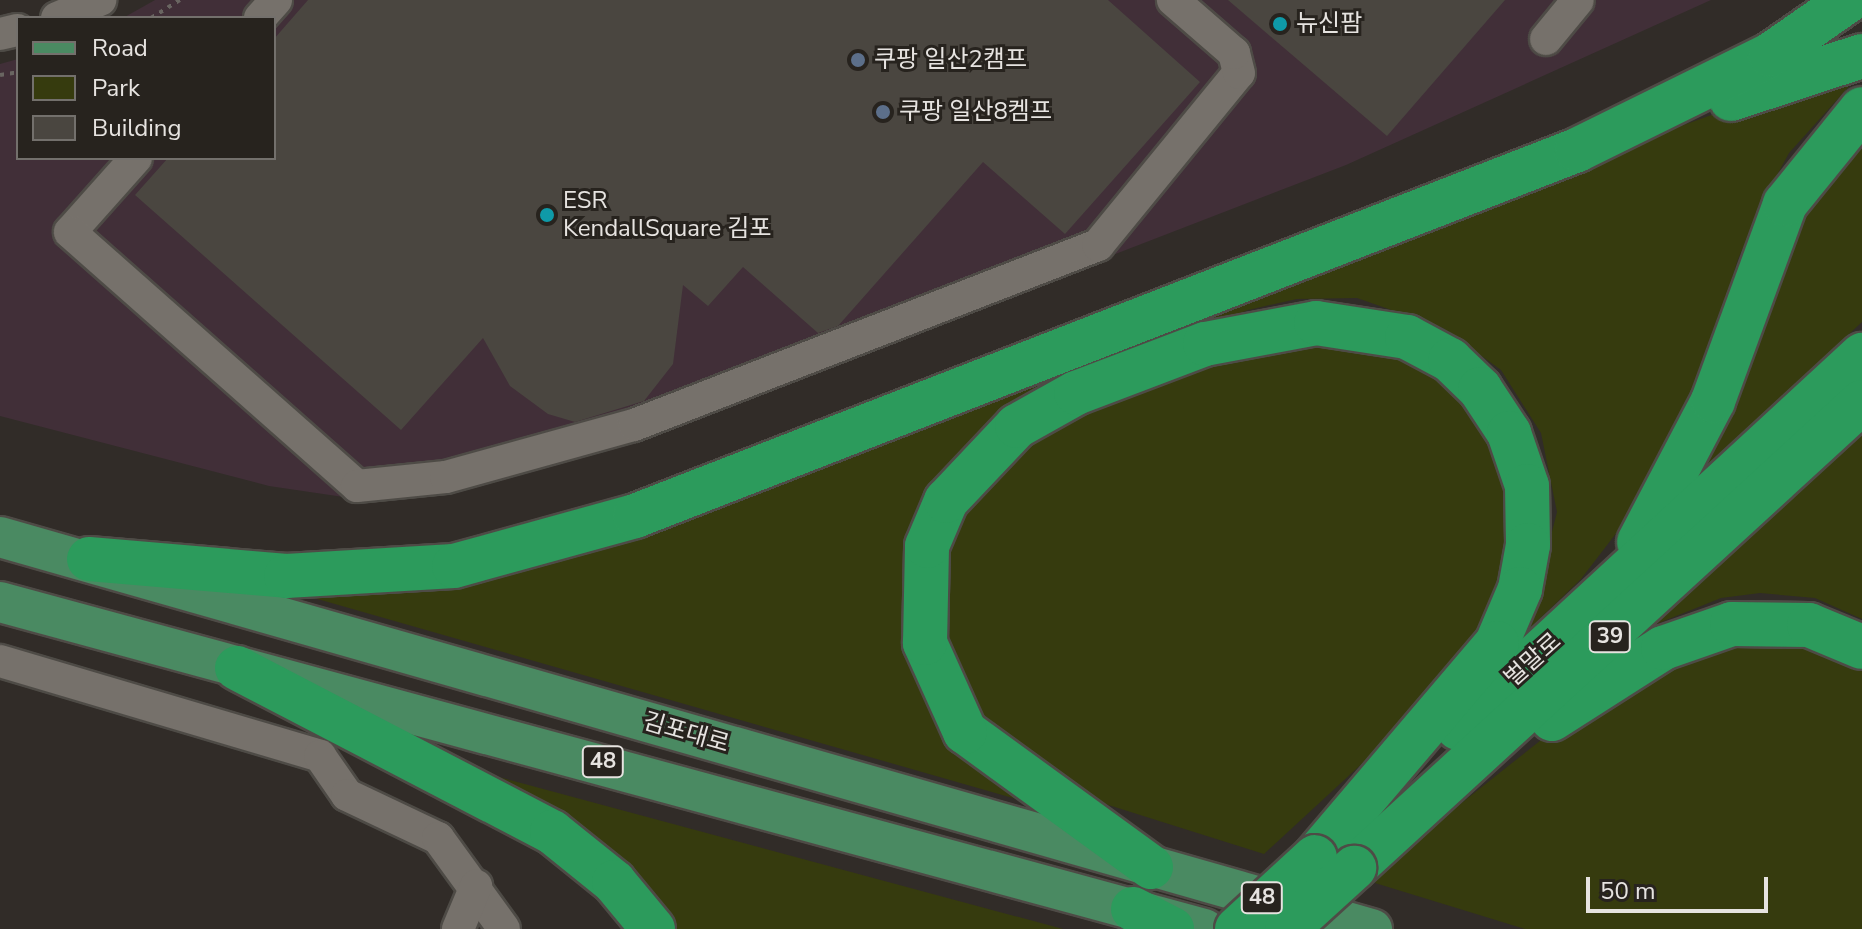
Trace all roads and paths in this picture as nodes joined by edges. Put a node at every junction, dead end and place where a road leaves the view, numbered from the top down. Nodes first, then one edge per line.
1 (100, 0) edge
2 (180, 0) edge
3 (276, 0) edge
4 (1173, 0) edge
5 (1578, 0) edge
6 (1849, 0) edge
7 (62, 16) edge
8 (154, 16) edge
9 (262, 16) edge
10 (1546, 39) dead end
11 (1862, 56) edge
12 (1862, 109) edge
13 (1577, 150) junction
14 (134, 160) edge
15 (1862, 355) edge
16 (1862, 402) edge
17 (0, 537) edge
18 (89, 559) junction
19 (0, 602) edge
20 (1581, 617) junction
21 (1862, 647) edge
22 (0, 661) edge
23 (237, 668) junction
24 (1448, 783) junction
25 (1334, 863) junction
26 (1151, 867) junction
27 (476, 886) junction
28 (1133, 909) junction
29 (458, 929) edge
30 (504, 929) edge
31 (653, 929) edge
32 (1172, 929) edge
33 (1204, 929) edge
34 (1237, 929) edge
35 (1287, 929) edge
36 (1372, 929) edge

1 - 7 street
2 - 8 path
3 - 9 street
4 - 14 street
5 - 10 street
6 - 13 highway
11 - 13 highway
12 - 20 highway
13 - 18 highway
15 - 20 highway, 벌말로
16 - 24 highway, 벌말로 / 39
17 - 18 main road, 김포대로 / 48
18 - 26 main road, 김포대로 / 48
19 - 23 main road, 김포대로 / 48
20 - 25 highway, 벌말로 / 39
21 - 24 highway
22 - 27 street
23 - 28 main road, 김포대로 / 48
23 - 31 highway
24 - 25 highway, 벌말로 / 39
25 - 26 highway
25 - 34 highway, 벌말로 / 39, bridge
25 - 35 highway, 벌말로 / 39, bridge
26 - 36 main road, 김포대로 / 48
27 - 29 street
27 - 30 street
28 - 32 highway
28 - 33 main road, 김포대로 / 48

